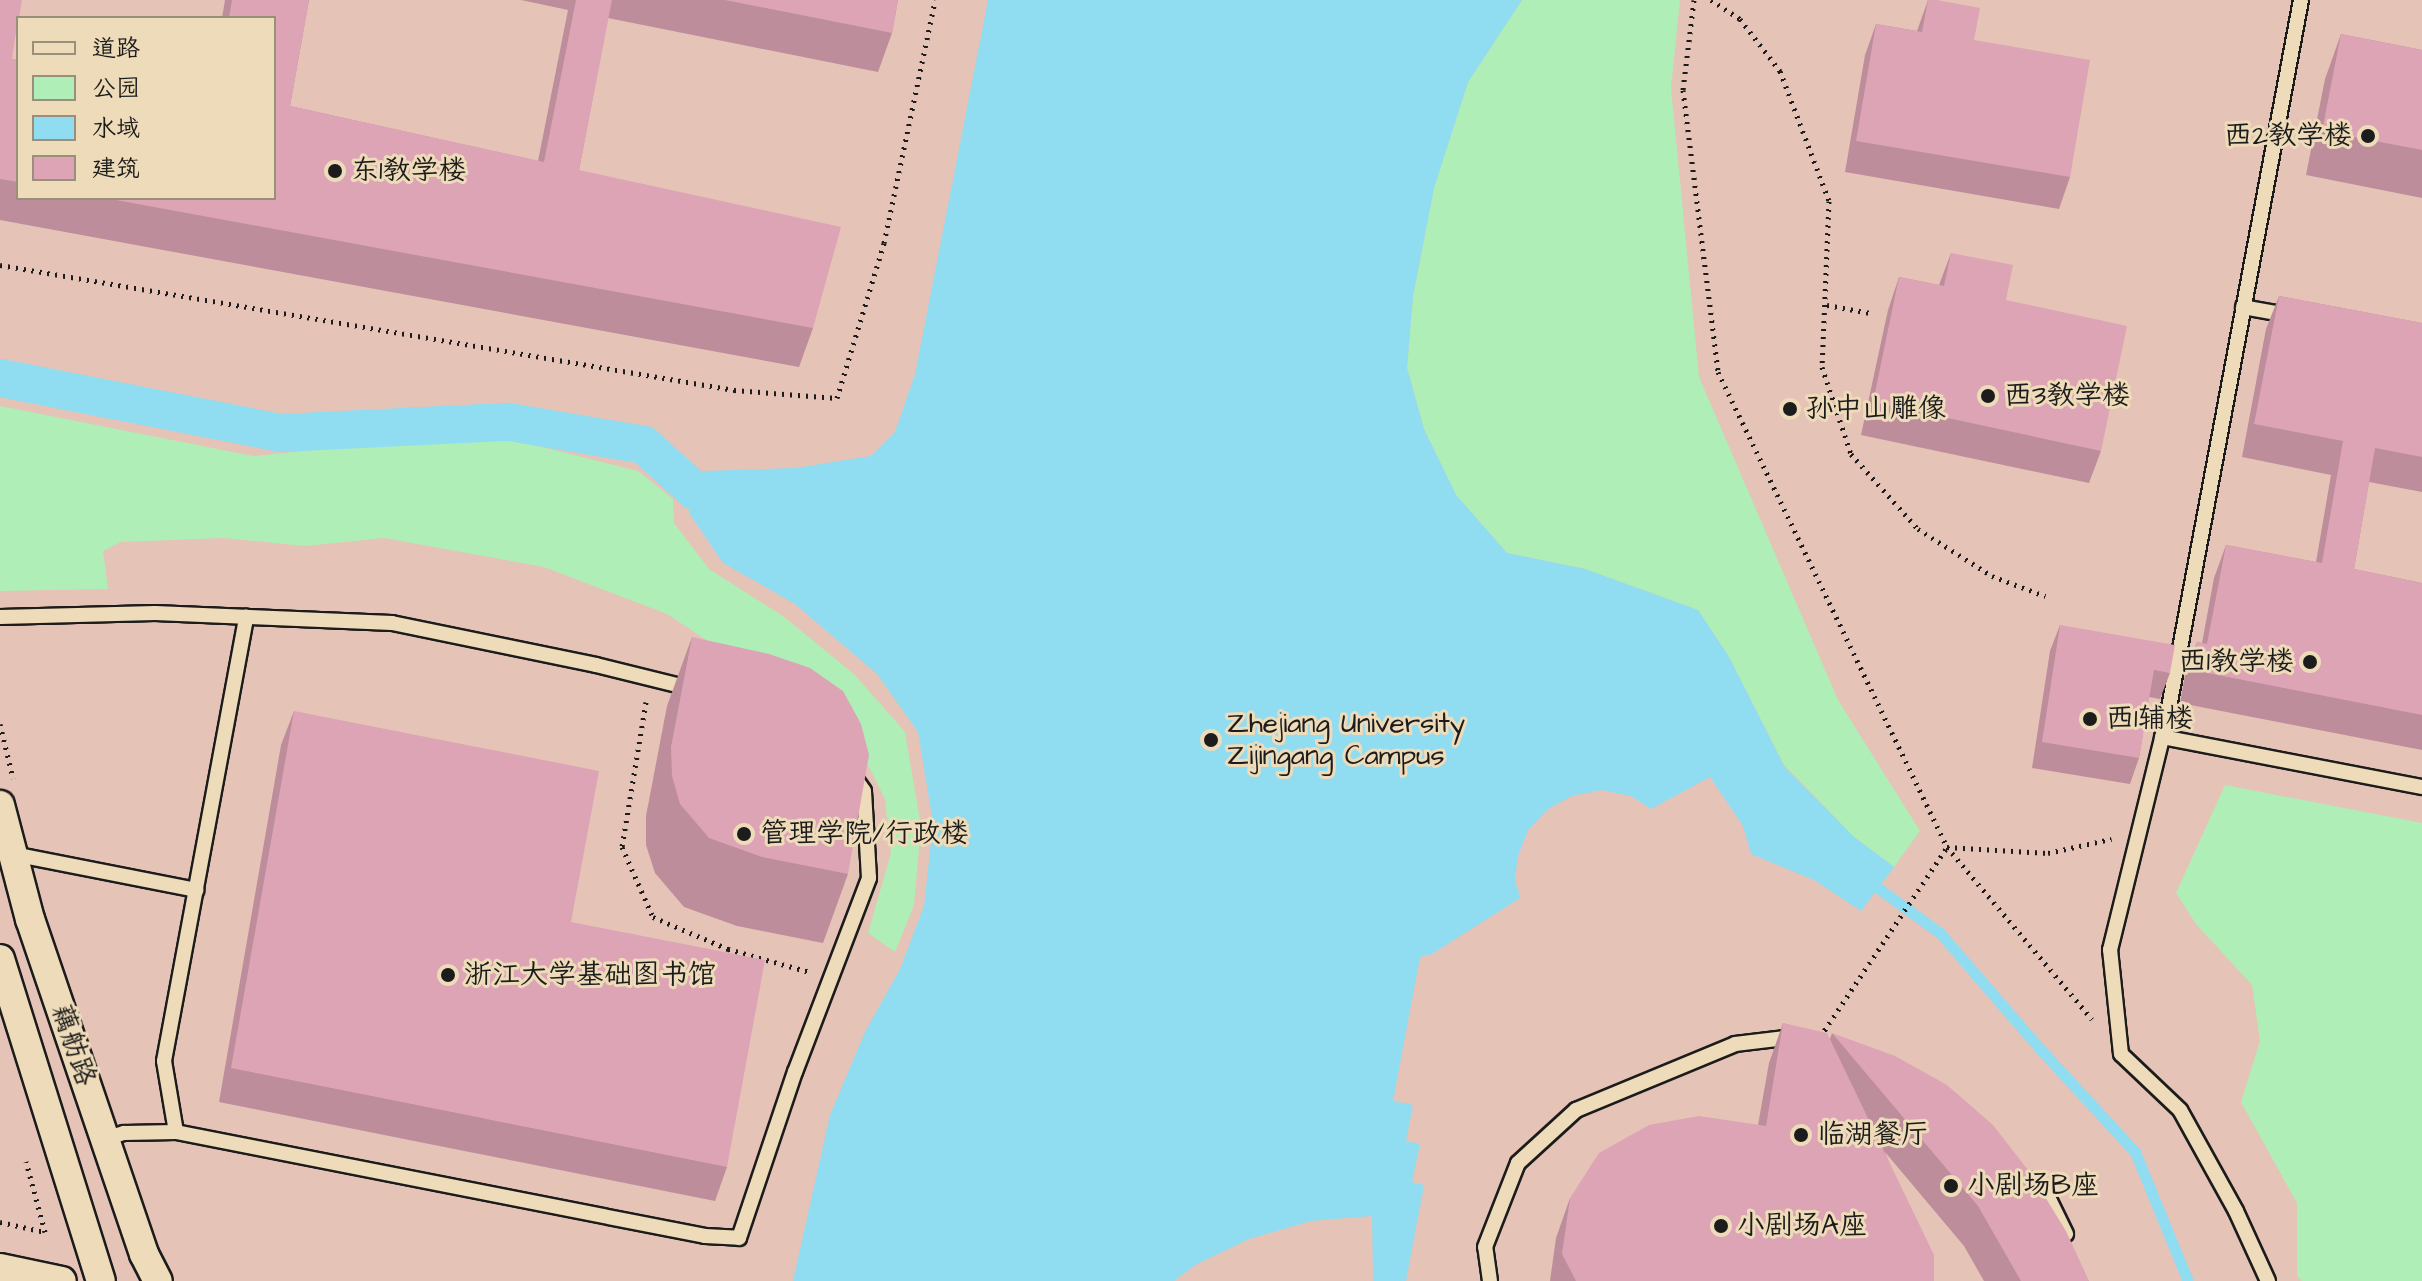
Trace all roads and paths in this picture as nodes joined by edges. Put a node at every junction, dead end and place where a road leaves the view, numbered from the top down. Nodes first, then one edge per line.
1 (935, 0) edge
2 (1694, 0) edge
3 (1711, 0) edge
4 (2301, 0) edge
5 (0, 265) edge
6 (1827, 305) junction
7 (2243, 307) junction
8 (1870, 313) dead end
9 (2300, 318) edge
10 (2045, 596) dead end
11 (0, 617) edge
12 (246, 617) junction
13 (650, 677) junction
14 (710, 694) edge
15 (2162, 737) junction
16 (840, 758) edge
17 (2422, 787) edge
18 (0, 805) edge
19 (2140, 829) junction
20 (1947, 847) junction
21 (13, 854) junction
22 (196, 890) junction
23 (0, 959) edge
24 (831, 978) junction
25 (1820, 1038) joint
26 (2121, 1054) junction
27 (176, 1132) junction
28 (105, 1139) junction
29 (2018, 1169) edge
30 (0, 1222) edge
31 (45, 1232) dead end
32 (2075, 1254) edge
33 (0, 1268) edge
34 (62, 1281) edge
35 (101, 1281) edge
36 (158, 1281) edge
37 (1490, 1281) edge
38 (2268, 1281) edge

1 - 5 path
2 - 20 path
3 - 6 path
4 - 7 lane
6 - 8 path
6 - 10 path
7 - 9 lane
7 - 15 lane
11 - 12 lane
12 - 13 lane
12 - 22 lane
13 - 14 lane
13 - 24 path
15 - 17 lane
15 - 19 lane
16 - 24 lane
18 - 21 street, 藕舫路
19 - 20 path
19 - 26 lane
20 - 25 path
20 - 26 path
21 - 22 lane
21 - 28 street, 藕舫路
22 - 27 lane
23 - 35 street, 藕舫路
24 - 27 lane
25 - 37 lane
26 - 38 lane
27 - 28 lane
28 - 36 street, 藕舫路
29 - 32 lane
30 - 31 path
33 - 34 street

